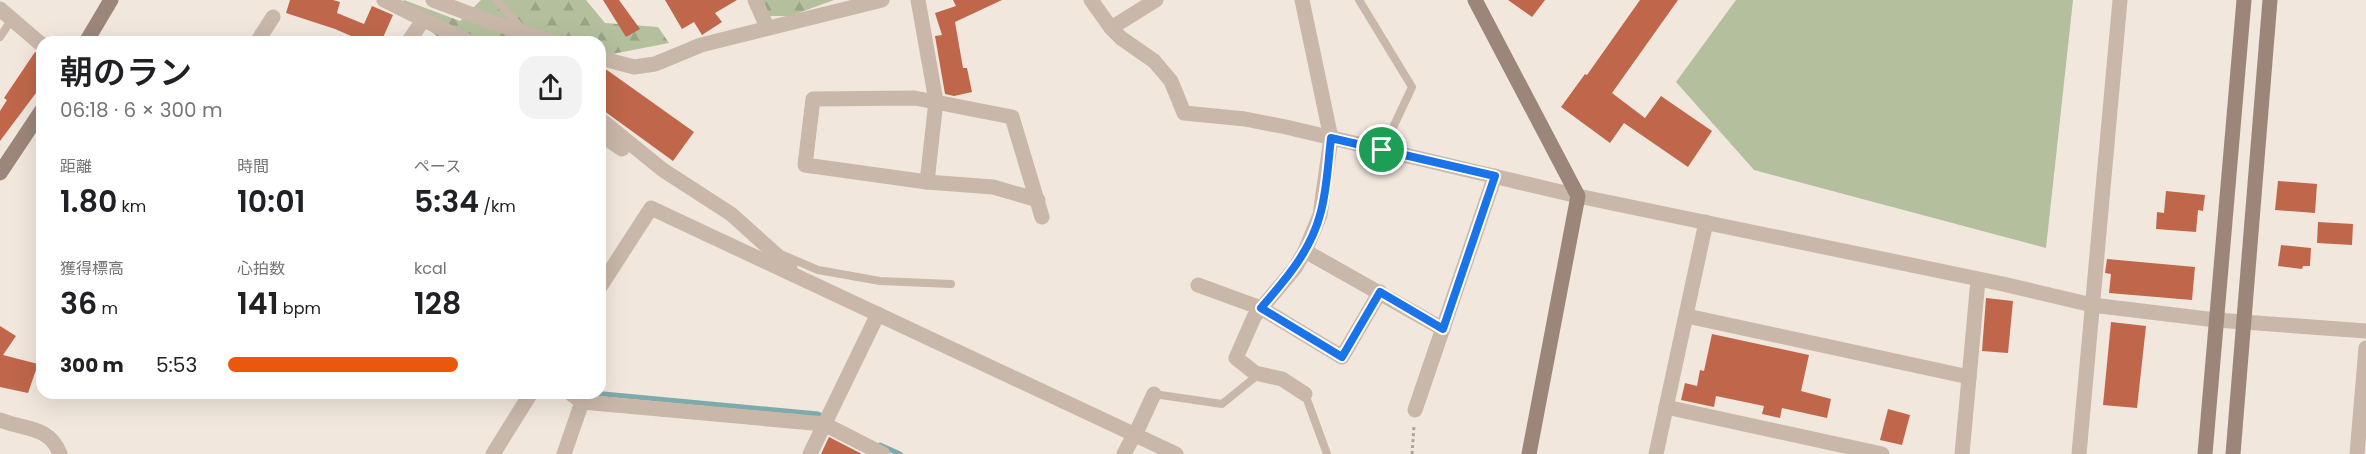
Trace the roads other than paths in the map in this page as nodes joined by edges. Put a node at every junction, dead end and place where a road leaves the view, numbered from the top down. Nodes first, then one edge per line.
1 (111, 0) edge
2 (384, 0) edge
3 (433, 0) edge
4 (496, 0) edge
5 (755, 0) edge
6 (882, 0) edge
7 (918, 0) edge
8 (1091, 0) edge
9 (1156, 0) edge
10 (1302, 0) edge
11 (1359, 0) edge
12 (1475, 0) edge
13 (2120, 0) edge
14 (2244, 0) edge
15 (2271, 0) edge
16 (6, 14) edge
17 (273, 17) dead end
18 (424, 19) junction
19 (767, 27) junction
20 (1111, 28) junction
21 (90, 36) edge
22 (261, 36) edge
23 (412, 36) edge
24 (457, 36) edge
25 (530, 36) edge
26 (0, 37) edge
27 (36, 40) edge
28 (606, 60) edge
29 (936, 101) junction
30 (36, 119) edge
31 (606, 124) edge
32 (606, 138) edge
33 (1331, 138) junction
34 (1382, 150) junction
35 (655, 164) junction
36 (0, 173) edge
37 (1495, 176) junction
38 (927, 182) junction
39 (1578, 196) junction
40 (1038, 200) junction
41 (1042, 217) dead end
42 (1706, 222) junction
43 (772, 251) junction
44 (1305, 251) junction
45 (801, 277) junction
46 (606, 278) edge
47 (1978, 280) junction
48 (951, 284) dead end
49 (1198, 285) dead end
50 (1380, 292) junction
51 (2092, 305) junction
52 (1261, 308) junction
53 (878, 314) junction
54 (1686, 316) junction
55 (2216, 320) junction
56 (2244, 322) junction
57 (1443, 329) junction
58 (2366, 331) edge
59 (2366, 348) edge
60 (1259, 374) junction
61 (1969, 377) junction
62 (1154, 394) joint
63 (1305, 394) joint
64 (527, 399) edge
65 (576, 399) edge
66 (594, 399) edge
67 (1666, 407) junction
68 (1415, 410) road end
69 (0, 420) edge
70 (824, 424) junction
71 (1135, 435) junction
72 (60, 454) edge
73 (493, 454) edge
74 (564, 454) edge
75 (810, 454) edge
76 (883, 454) edge
77 (1124, 454) edge
78 (1176, 454) edge
79 (1327, 454) edge
80 (1529, 454) edge
81 (1656, 454) edge
82 (1882, 454) edge
83 (1962, 454) edge
84 (2079, 454) edge
85 (2205, 454) edge
86 (2233, 454) edge
87 (2357, 454) edge

1 - 21 street
2 - 18 street
3 - 25 street
4 - 25 lane
5 - 19 street
6 - 19 street
7 - 29 street
8 - 20 street
9 - 20 street
10 - 33 street
11 - 34 lane
12 - 39 street
13 - 51 street
14 - 55 street
15 - 56 street
16 - 26 lane
16 - 27 street
17 - 22 street
18 - 23 street
18 - 24 street
19 - 28 street
20 - 33 street
29 - 38 street
29 - 38 street
29 - 40 street
30 - 36 street
31 - 35 street
32 - 35 street
33 - 34 street
33 - 44 street
34 - 37 street
35 - 43 street
37 - 39 street
37 - 57 street
38 - 40 street
39 - 42 street
39 - 80 street
40 - 41 street
42 - 47 street
42 - 54 street
43 - 45 street
43 - 48 lane
44 - 50 street
44 - 52 street
45 - 46 street
45 - 53 street
47 - 51 street
47 - 61 street
49 - 52 street
50 - 52 street
50 - 57 street
51 - 55 street
51 - 84 street
52 - 60 street
53 - 70 street
53 - 71 street
54 - 61 street
54 - 67 street
55 - 56 street
55 - 85 street
56 - 58 street
56 - 86 street
57 - 68 street
59 - 87 street
60 - 62 lane
60 - 63 street
61 - 83 street
62 - 71 street
63 - 79 lane
64 - 73 street
65 - 74 street
66 - 70 street
67 - 81 street
67 - 82 street
69 - 72 street
70 - 75 street
70 - 76 street
71 - 77 street
71 - 78 street

